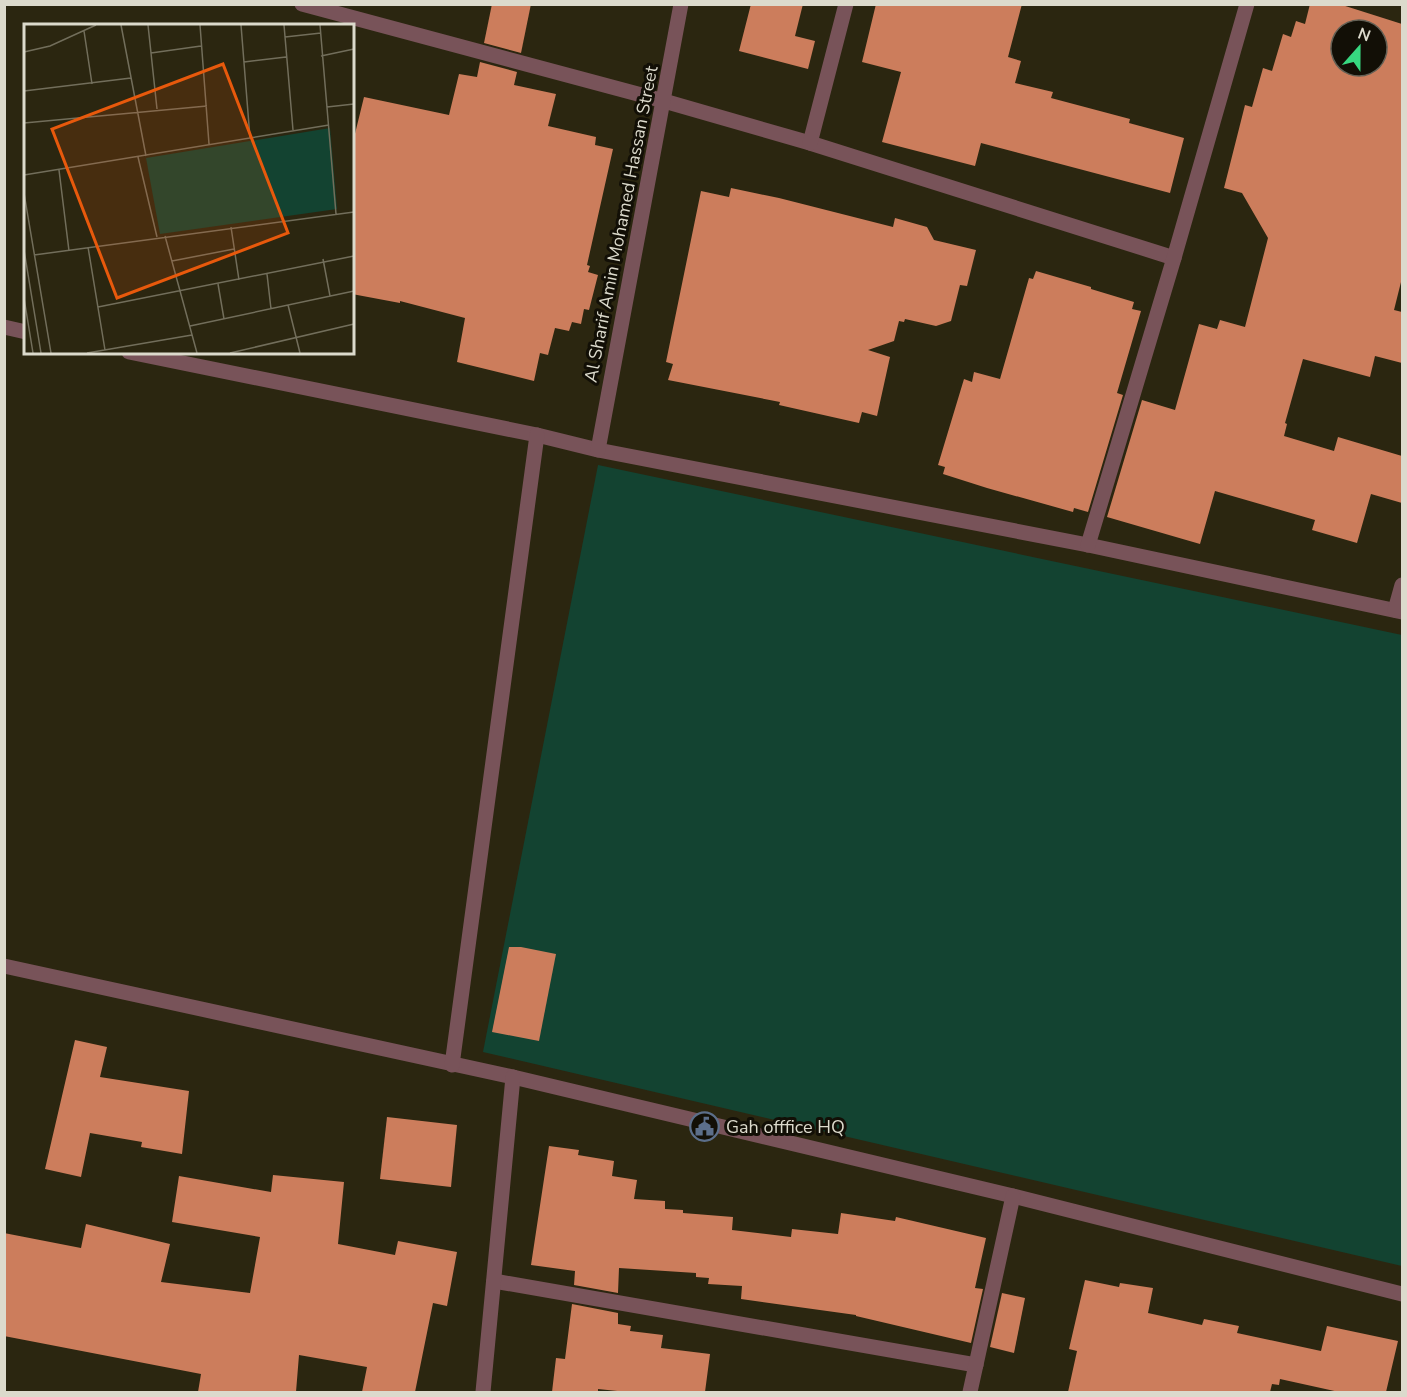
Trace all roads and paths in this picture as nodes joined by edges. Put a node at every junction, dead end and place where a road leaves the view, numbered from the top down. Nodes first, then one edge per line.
1 (302, 4) edge
2 (681, 4) edge
3 (846, 4) edge
4 (1247, 4) edge
5 (664, 101) junction
6 (810, 143) junction
7 (1174, 258) junction
8 (4, 327) edge
9 (24, 332) edge
10 (139, 354) edge
11 (537, 435) junction
12 (598, 450) junction
13 (1088, 545) junction
14 (1402, 585) edge
15 (1399, 611) edge
16 (4, 966) edge
17 (452, 1065) junction
18 (513, 1077) junction
19 (1013, 1196) junction
20 (494, 1281) junction
21 (1402, 1294) edge
22 (976, 1365) junction
23 (483, 1392) edge
24 (970, 1392) edge

1 - 5 street
2 - 5 street, Al Sharif Amin Mohamed Hassan Street
3 - 6 street
4 - 7 street
5 - 6 street
5 - 12 street, Al Sharif Amin Mohamed Hassan Street
6 - 7 street
7 - 13 street
8 - 9 street
10 - 11 street
11 - 12 street
11 - 17 street
12 - 13 street
13 - 15 street
14 - 15 street
16 - 17 street
17 - 18 street
18 - 19 street
18 - 20 street
19 - 21 street
19 - 22 street
20 - 22 street
20 - 23 street
22 - 24 street

